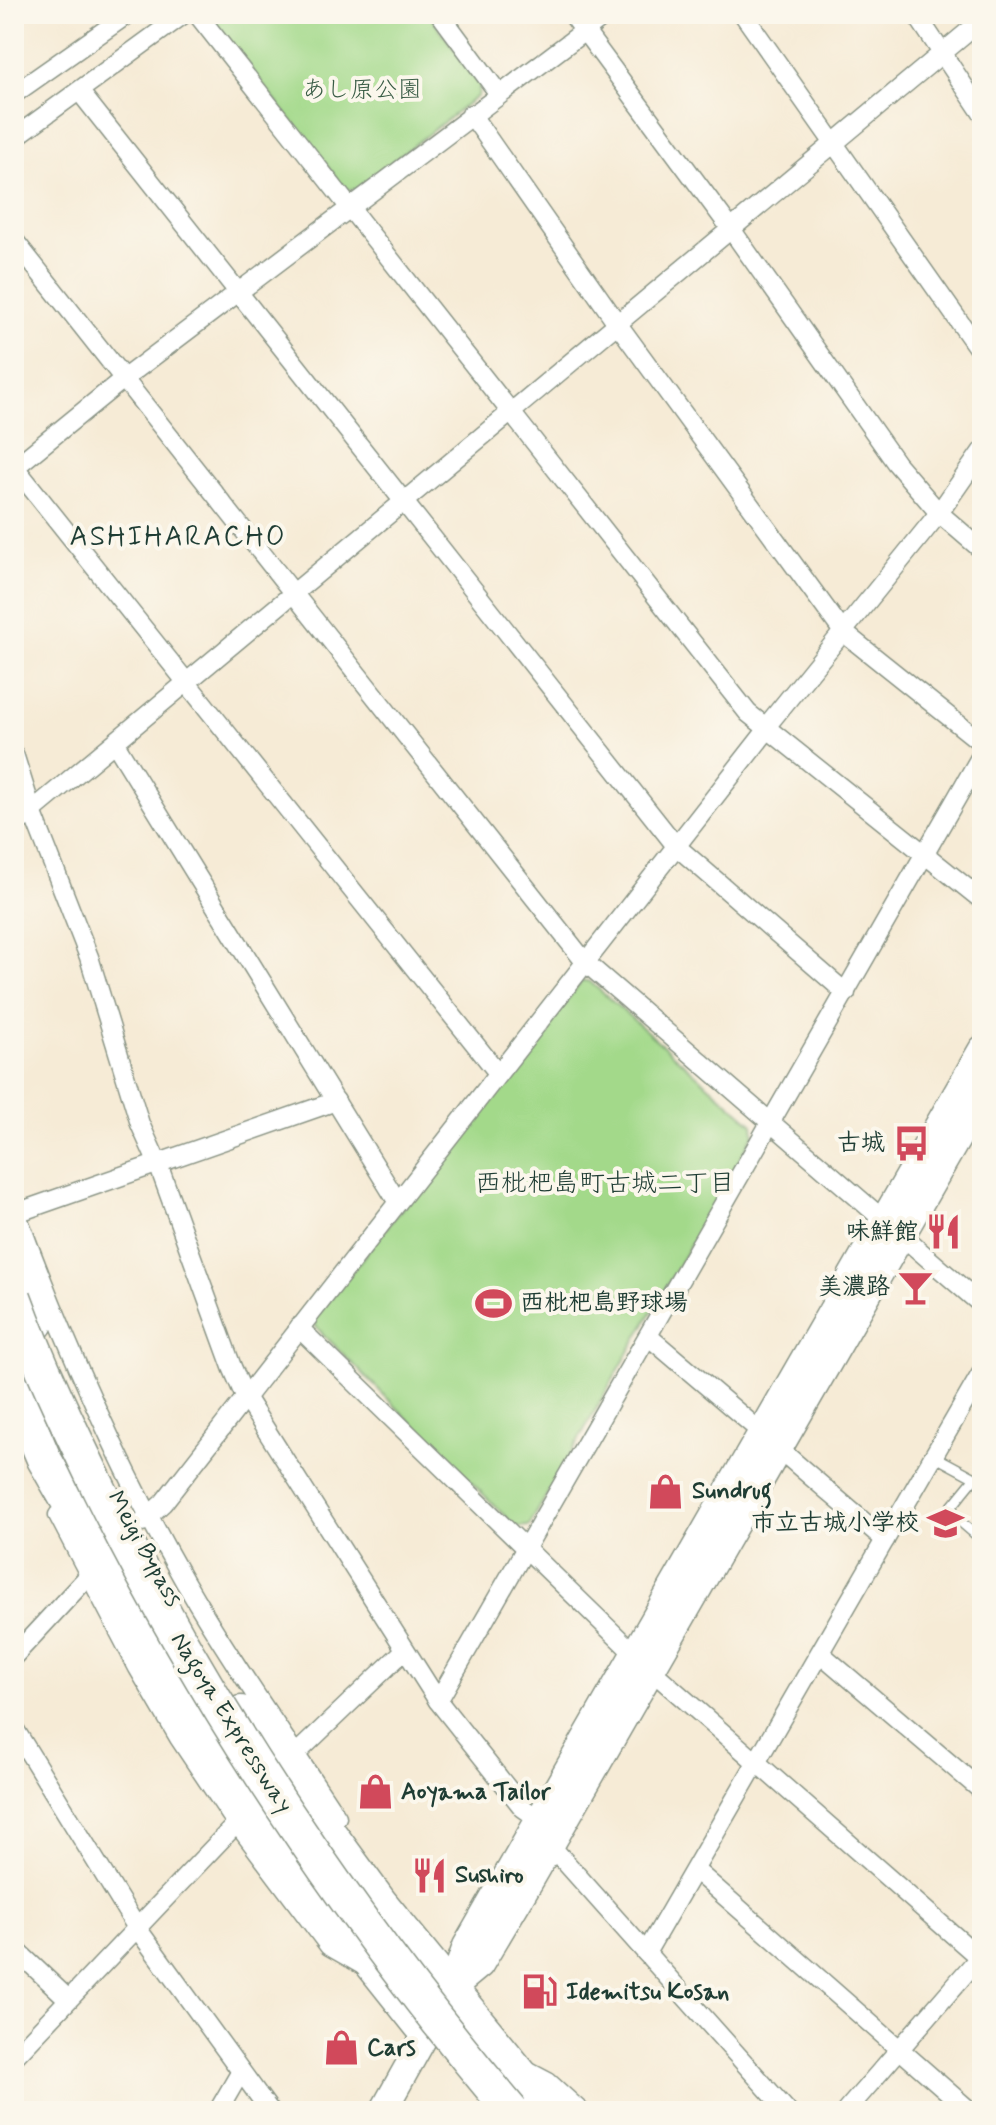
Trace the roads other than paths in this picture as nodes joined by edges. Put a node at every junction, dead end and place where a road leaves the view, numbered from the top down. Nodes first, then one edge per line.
1 (128, 14) edge
2 (184, 14) edge
3 (197, 14) edge
4 (440, 14) edge
5 (572, 14) edge
6 (607, 14) edge
7 (743, 14) edge
8 (916, 14) edge
9 (982, 20) edge
10 (585, 31) junction
11 (941, 53) junction
12 (80, 92) junction
13 (14, 94) edge
14 (499, 94) junction
15 (982, 113) edge
16 (471, 114) junction
17 (14, 138) edge
18 (836, 144) junction
19 (350, 208) junction
20 (731, 229) junction
21 (14, 240) edge
22 (239, 293) junction
23 (617, 323) junction
24 (982, 354) edge
25 (122, 380) junction
26 (512, 411) junction
27 (982, 451) edge
28 (14, 467) edge
29 (401, 502) junction
30 (939, 513) junction
31 (982, 550) edge
32 (292, 595) junction
33 (843, 632) junction
34 (186, 684) junction
35 (766, 729) junction
36 (115, 743) junction
37 (982, 743) edge
38 (14, 754) edge
39 (982, 754) edge
40 (32, 811) junction
41 (14, 826) edge
42 (676, 846) junction
43 (925, 854) junction
44 (982, 900) edge
45 (585, 962) junction
46 (846, 993) junction
47 (982, 1049) edge
48 (498, 1073) junction
49 (982, 1096) edge
50 (336, 1101) junction
51 (771, 1125) junction
52 (158, 1164) junction
53 (397, 1201) junction
54 (15, 1210) edge
55 (893, 1227) junction
56 (14, 1268) edge
57 (14, 1297) edge
58 (982, 1305) edge
59 (298, 1327) junction
60 (648, 1336) junction
61 (14, 1352) edge
62 (982, 1372) edge
63 (14, 1388) edge
64 (245, 1397) junction
65 (14, 1423) edge
66 (770, 1440) junction
67 (934, 1456) junction
68 (146, 1519) junction
69 (885, 1540) junction
70 (982, 1540) edge
71 (526, 1548) junction
72 (91, 1574) junction
73 (405, 1650) junction
74 (820, 1653) junction
75 (14, 1656) edge
76 (643, 1661) junction
77 (438, 1701) junction
78 (14, 1728) edge
79 (295, 1755) junction
80 (757, 1762) junction
81 (982, 1791) edge
82 (540, 1820) junction
83 (236, 1824) junction
84 (551, 1846) junction
85 (695, 1870) junction
86 (358, 1873) junction
87 (137, 1928) junction
88 (14, 1948) edge
89 (646, 1953) junction
90 (981, 1957) edge
91 (380, 1975) junction
92 (451, 1989) junction
93 (68, 1999) junction
94 (427, 2032) junction
95 (900, 2049) junction
96 (14, 2057) edge
97 (511, 2066) junction
98 (240, 2073) junction
99 (218, 2111) edge
100 (270, 2111) edge
101 (383, 2111) edge
102 (482, 2111) edge
103 (495, 2111) edge
104 (511, 2111) edge
105 (550, 2111) edge
106 (580, 2111) edge
107 (787, 2111) edge
108 (846, 2111) edge
109 (970, 2111) edge

1 - 13 street
2 - 12 street
3 - 19 street
4 - 14 street
5 - 10 street
6 - 10 street
7 - 18 street
8 - 11 street
9 - 11 street
10 - 14 street
10 - 20 street
11 - 15 street
11 - 18 street
12 - 17 street
12 - 22 street
14 - 16 street
16 - 19 street
16 - 23 street
18 - 20 street
18 - 24 street
19 - 22 street
19 - 26 street
20 - 23 street
20 - 30 street
21 - 25 street
22 - 25 street
22 - 29 street
23 - 26 street
23 - 33 street
25 - 28 street
25 - 32 street
26 - 29 street
26 - 35 street
27 - 30 street
28 - 34 street
29 - 32 street
29 - 42 street
30 - 31 street
30 - 33 street
32 - 34 street
32 - 45 street
33 - 35 street
33 - 37 street
34 - 36 street
34 - 48 street
35 - 42 street
35 - 43 street
36 - 40 street
36 - 50 street
38 - 40 street
39 - 43 street
40 - 41 street
40 - 52 street
42 - 45 street
42 - 46 street
43 - 44 street
43 - 46 street
45 - 48 street
45 - 51 street
46 - 51 street
47 - 55 street
48 - 53 street
49 - 55 street
50 - 52 street
50 - 53 street
51 - 55 street
51 - 60 street
52 - 54 street
52 - 64 street
53 - 59 street
54 - 68 street
55 - 58 street
55 - 66 street
56 - 86 highway, Meigi Bypass
57 - 104 highway, Nagoya Expressway, bridge
59 - 64 street
59 - 71 street
60 - 66 street
60 - 71 street
61 - 102 highway, Nagoya Expressway
62 - 67 street
63 - 91 highway, Meigi Bypass
64 - 68 street
64 - 73 street
65 - 72 street
66 - 69 street
66 - 76 street
67 - 69 street
67 - 70 lane
68 - 79 street
69 - 74 street
71 - 76 street
71 - 77 street
72 - 75 street
72 - 83 street
73 - 77 street
73 - 79 street
74 - 80 street
74 - 81 street
76 - 80 street
76 - 82 street
76 - 84 street
77 - 82 street
78 - 87 street
79 - 86 street
80 - 85 street
80 - 90 street
82 - 92 street
83 - 87 street
83 - 91 street
84 - 89 street
84 - 92 street
85 - 89 street
85 - 95 street
86 - 92 highway, Meigi Bypass
87 - 93 street
87 - 98 street
88 - 93 street
89 - 107 street
90 - 95 street
91 - 94 highway, Meigi Bypass
92 - 94 street
92 - 97 highway, Meigi Bypass
93 - 96 street
94 - 101 street
94 - 103 highway, Meigi Bypass
95 - 108 street
95 - 109 street
97 - 105 highway, Meigi Bypass
97 - 106 street
98 - 99 street
98 - 100 street

